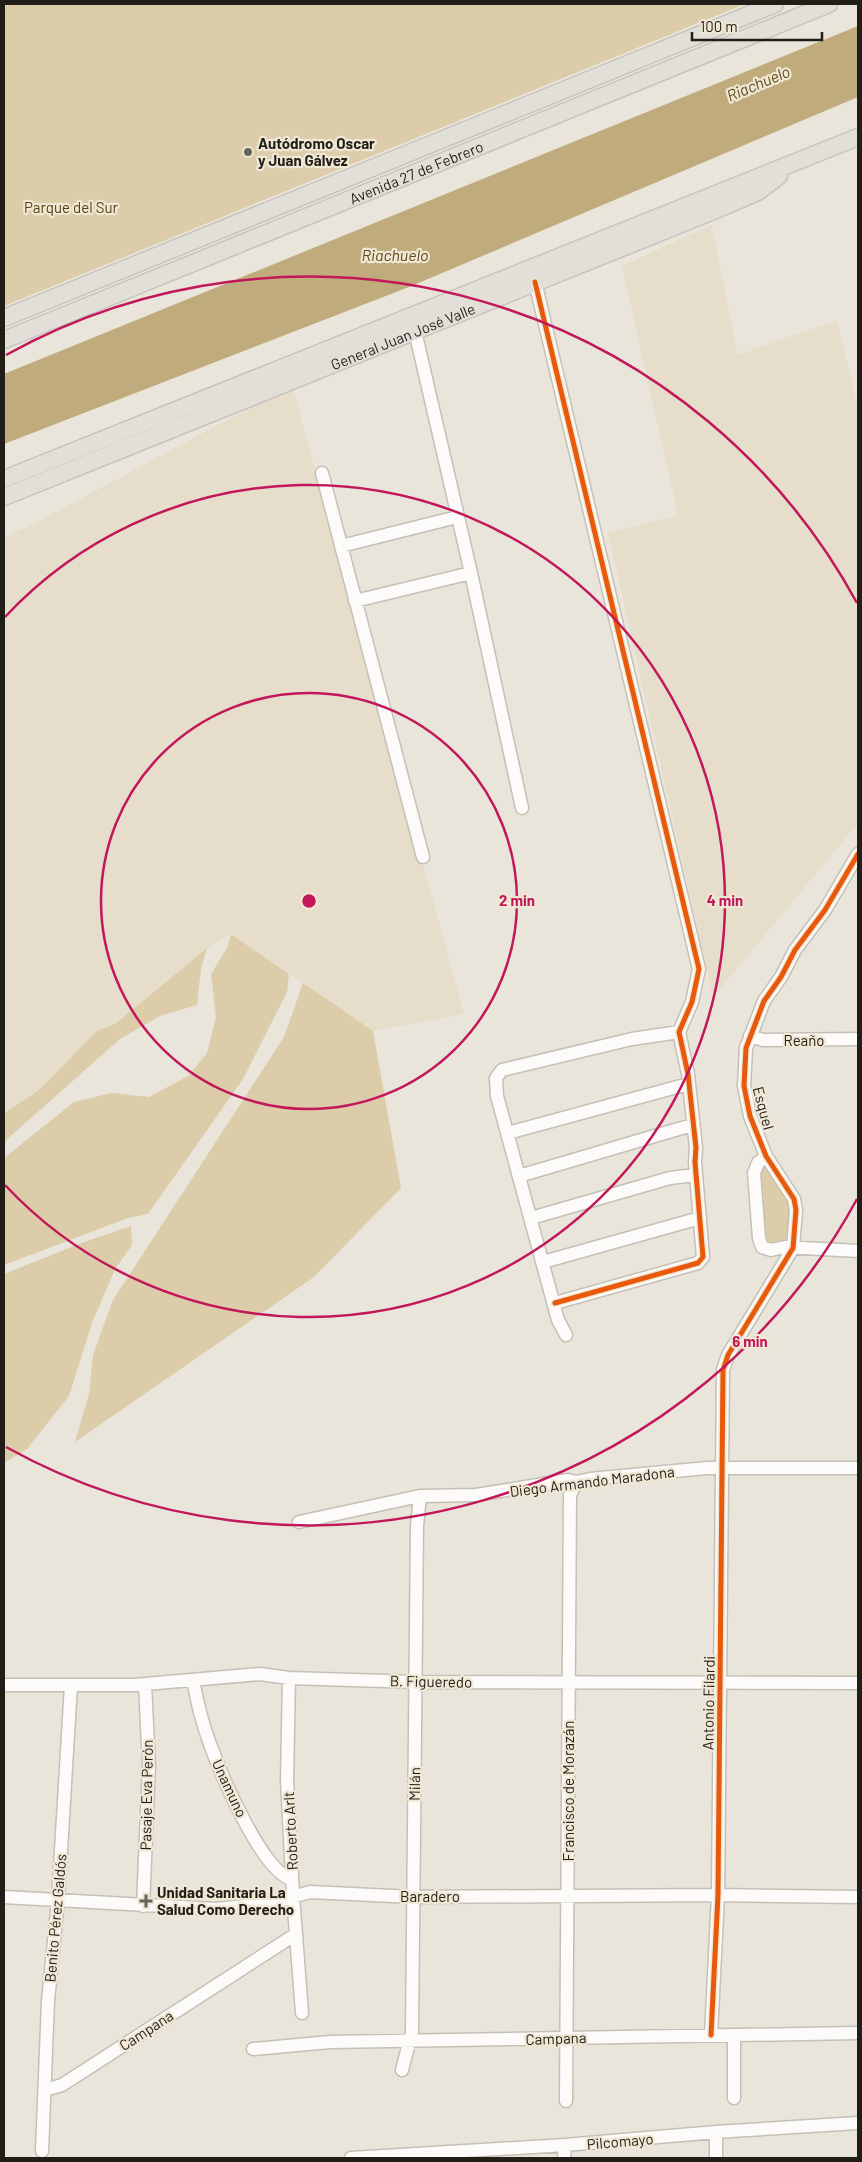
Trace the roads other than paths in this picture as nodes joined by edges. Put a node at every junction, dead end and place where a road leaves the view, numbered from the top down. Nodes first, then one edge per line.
1 (776, 4) edge
2 (829, 4) edge
3 (858, 137) edge
4 (795, 163) junction
5 (535, 282) junction
6 (4, 318) edge
7 (415, 330) junction
8 (4, 340) edge
9 (322, 473) dead end
10 (4, 480) edge
11 (4, 497) edge
12 (457, 518) junction
13 (341, 546) junction
14 (471, 573) junction
15 (355, 601) junction
16 (522, 808) dead end
17 (858, 854) edge
18 (423, 857) dead end
19 (679, 1032) junction
20 (750, 1036) junction
21 (858, 1039) edge
22 (688, 1084) junction
23 (692, 1126) junction
24 (508, 1134) junction
25 (766, 1156) junction
26 (696, 1175) junction
27 (519, 1176) junction
28 (531, 1218) junction
29 (700, 1218) junction
30 (793, 1248) junction
31 (858, 1251) edge
32 (543, 1262) junction
33 (554, 1302) junction
34 (566, 1335) dead end
35 (723, 1370) joint
36 (722, 1467) junction
37 (858, 1468) edge
38 (576, 1482) junction
39 (420, 1496) junction
40 (299, 1522) dead end
41 (289, 1678) junction
42 (193, 1680) junction
43 (416, 1682) junction
44 (569, 1682) junction
45 (721, 1682) junction
46 (858, 1683) edge
47 (145, 1684) junction
48 (4, 1685) edge
49 (71, 1686) junction
50 (292, 1878) junction
51 (718, 1895) junction
52 (293, 1896) junction
53 (567, 1896) junction
54 (4, 1897) edge
55 (412, 1897) junction
56 (858, 1897) edge
57 (58, 1900) junction
58 (143, 1906) junction
59 (296, 1934) junction
60 (302, 2012) dead end
61 (858, 2033) edge
62 (711, 2035) junction
63 (734, 2035) junction
64 (565, 2038) junction
65 (411, 2041) junction
66 (254, 2049) dead end
67 (402, 2070) dead end
68 (45, 2090) junction
69 (734, 2098) dead end
70 (566, 2101) dead end
71 (858, 2124) edge
72 (716, 2132) junction
73 (42, 2151) dead end
74 (565, 2152) edge
75 (409, 2156) edge
76 (351, 2158) edge
77 (716, 2158) edge

1 - 6 main road, Avenida 27 de Febrero
2 - 8 main road, Avenida 27 de Febrero
3 - 4 main road, General Juan José Valle
4 - 5 main road, General Juan José Valle
4 - 10 main road, General Juan José Valle
5 - 7 main road, General Juan José Valle
5 - 19 street
7 - 11 main road, General Juan José Valle
7 - 12 street
9 - 13 street
12 - 13 street
12 - 14 street
13 - 15 street
14 - 15 street
14 - 16 street
15 - 18 street
17 - 20 street, Esquel
19 - 22 street
19 - 24 street
20 - 21 street, Reaño
20 - 25 street, Esquel
22 - 23 street
22 - 24 street
23 - 26 street
23 - 27 street
24 - 27 street
25 - 30 street, Esquel
25 - 30 street
26 - 28 street
26 - 29 street
27 - 28 street
28 - 32 street
29 - 32 street
29 - 33 street
30 - 31 street
30 - 35 street, Esquel
32 - 33 street
33 - 34 street
35 - 36 street, Antonio Filardi
36 - 37 street, Diego Armando Maradona
36 - 38 street, Diego Armando Maradona
36 - 45 street, Antonio Filardi
38 - 39 street, Diego Armando Maradona
38 - 44 street, Francisco de Morazán
39 - 40 street, Diego Armando Maradona
39 - 43 street, Milán
41 - 42 street, B. Figueredo
41 - 43 street, B. Figueredo
41 - 50 street, Roberto Arlt
42 - 47 street, B. Figueredo
42 - 50 street, Unamuno
43 - 44 street, B. Figueredo
43 - 55 street, Milán
44 - 45 street, B. Figueredo
44 - 53 street, Francisco de Morazán
45 - 46 street, B. Figueredo
45 - 51 street, Antonio Filardi
47 - 49 street, B. Figueredo
47 - 58 street, Pasaje Eva Perón
48 - 49 street, B. Figueredo
49 - 57 street, Benito Pérez Galdós
50 - 52 street, Roberto Arlt
51 - 53 street, Baradero
51 - 56 street, Baradero
51 - 62 street, Antonio Filardi
52 - 55 street, Baradero
52 - 58 street, Baradero
52 - 59 street, Roberto Arlt
53 - 55 street, Baradero
53 - 64 street, Francisco de Morazán
54 - 57 street, Baradero
55 - 65 street, Milán
57 - 58 street, Baradero
57 - 68 street, Benito Pérez Galdós
59 - 60 street, Roberto Arlt
59 - 68 street, Campana
61 - 63 street, Campana
62 - 63 street, Campana
62 - 64 street, Campana
63 - 69 street
64 - 65 street, Campana
64 - 70 street, Francisco de Morazán
65 - 66 street, Campana
65 - 67 street, Milán
68 - 73 street, Benito Pérez Galdós
71 - 72 street, Pilcomayo
72 - 74 street, Pilcomayo
72 - 77 street
74 - 75 street, Pilcomayo
75 - 76 street, Pilcomayo

